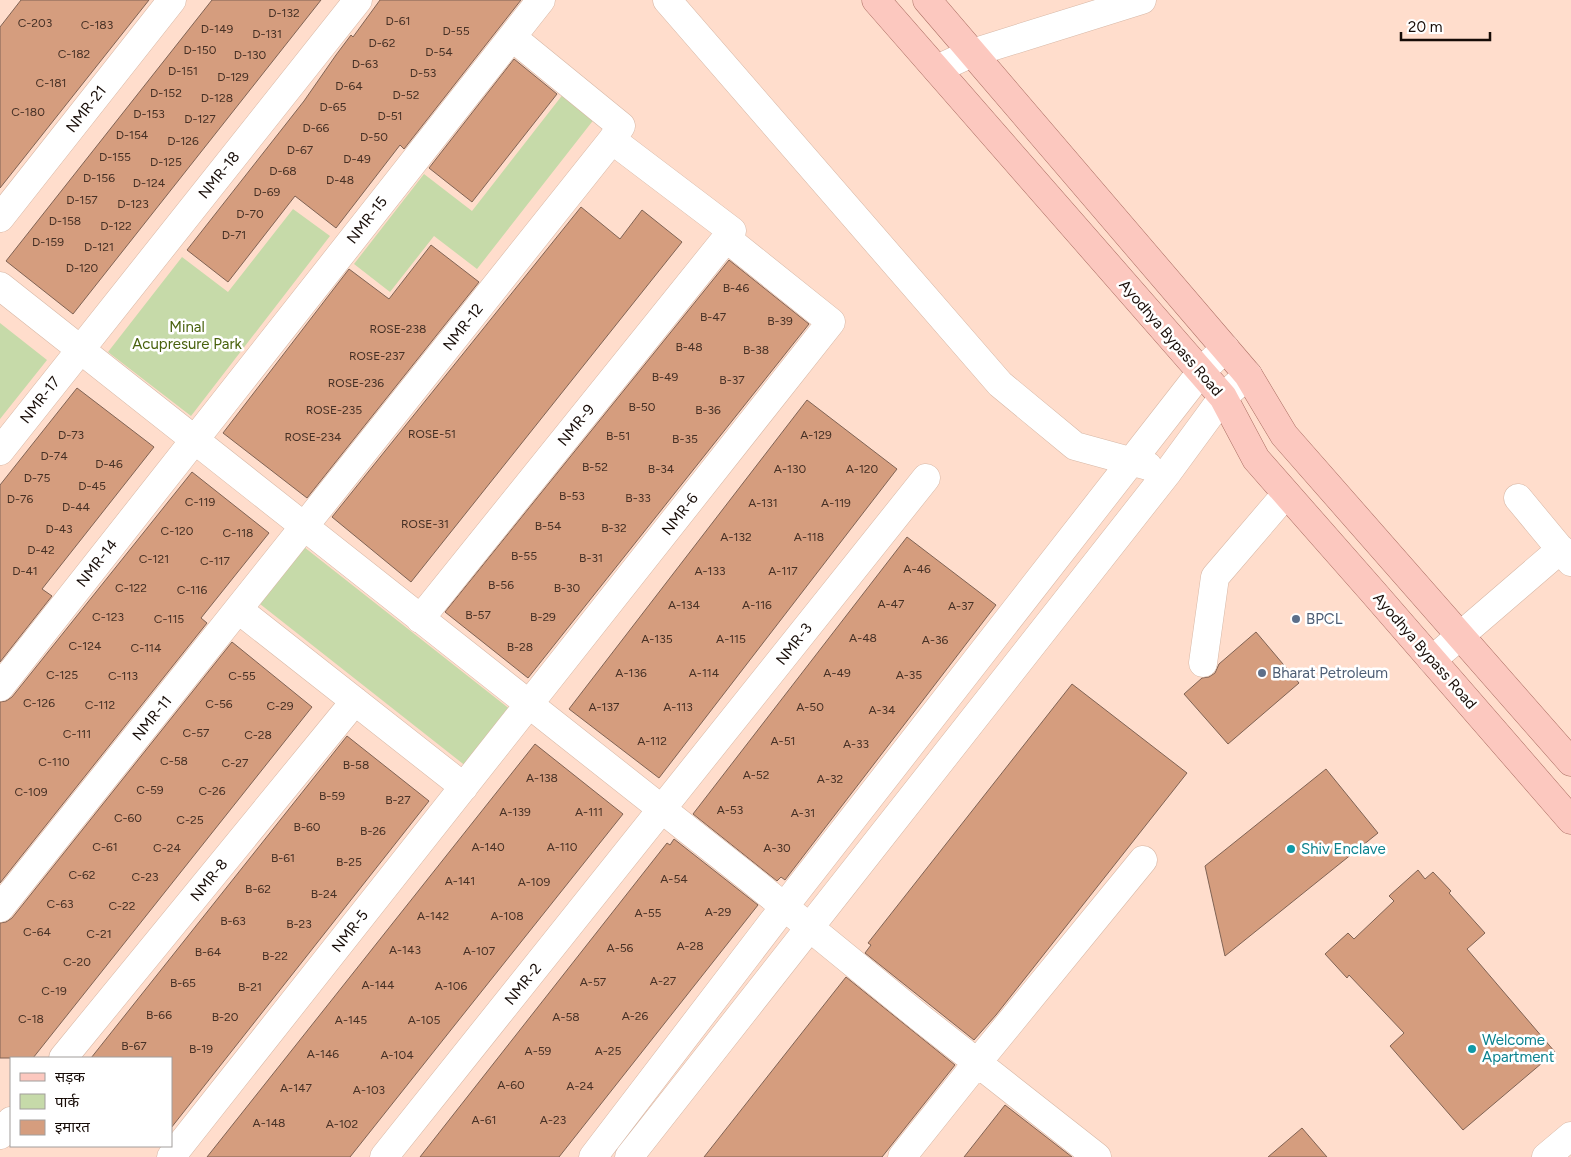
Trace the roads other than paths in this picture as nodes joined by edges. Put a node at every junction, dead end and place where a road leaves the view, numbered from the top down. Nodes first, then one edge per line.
1 (172, 0) edge
2 (358, 0) edge
3 (541, 0) edge
4 (667, 0) edge
5 (876, 0) edge
6 (926, 0) edge
7 (1142, 0) edge
8 (512, 37) junction
9 (972, 53) junction
10 (937, 69) junction
11 (617, 133) junction
12 (0, 218) edge
13 (729, 234) junction
14 (0, 286) edge
15 (1226, 348) junction
16 (80, 350) junction
17 (1201, 372) junction
18 (1248, 375) junction
19 (1223, 397) junction
20 (194, 439) junction
21 (0, 451) edge
22 (1133, 462) junction
23 (1168, 472) junction
24 (926, 478) dead end
25 (1286, 494) junction
26 (1518, 498) dead end
27 (304, 527) junction
28 (1566, 556) edge
29 (239, 610) junction
30 (420, 619) junction
31 (1460, 635) junction
32 (1432, 660) junction
33 (1204, 663) dead end
34 (0, 687) edge
35 (354, 701) junction
36 (529, 706) junction
37 (1571, 762) edge
38 (464, 787) junction
39 (662, 810) junction
40 (1571, 820) edge
41 (1143, 860) dead end
42 (784, 907) junction
43 (0, 908) edge
44 (810, 929) junction
45 (64, 1057) edge
46 (977, 1063) junction
47 (10, 1122) edge
48 (0, 1135) edge
49 (1571, 1136) edge
50 (171, 1157) edge
51 (384, 1157) edge
52 (593, 1157) edge
53 (629, 1157) edge
54 (902, 1157) edge
55 (1097, 1157) edge
56 (1546, 1157) edge

1 - 12 street, NMR-21
2 - 16 street, NMR-18
3 - 8 street, NMR-15
4 - 22 street
5 - 10 main road, Ayodhya Bypass Road
6 - 9 main road
7 - 9 street
8 - 11 street
8 - 20 street, NMR-15
9 - 10 street
9 - 15 main road
10 - 17 main road, Ayodhya Bypass Road
11 - 13 street
11 - 27 street, NMR-12
13 - 30 street, NMR-9
13 - 36 street, NMR-6
14 - 16 street
15 - 17 street
15 - 18 main road
16 - 20 street
16 - 21 street, NMR-17
17 - 19 main road, Ayodhya Bypass Road
17 - 22 street
18 - 19 street
18 - 31 main road
19 - 23 street
19 - 25 main road, Ayodhya Bypass Road
20 - 27 street
20 - 34 street, NMR-14
22 - 23 street
22 - 42 street
23 - 44 street
24 - 39 street, NMR-3
25 - 32 main road, Ayodhya Bypass Road
25 - 33 street
26 - 28 street
27 - 29 street, NMR-11
27 - 30 street
28 - 31 street
29 - 35 street
29 - 43 street, NMR-11
30 - 36 street
31 - 32 street
31 - 37 main road
32 - 40 main road, Ayodhya Bypass Road
35 - 38 street
35 - 45 street, NMR-8
36 - 38 street, NMR-5
36 - 39 street
38 - 50 street, NMR-5
39 - 42 street
39 - 51 street, NMR-2
41 - 46 street
42 - 44 street
42 - 52 street
44 - 46 street
44 - 53 street
46 - 54 street
46 - 55 street
47 - 48 street
49 - 56 street

